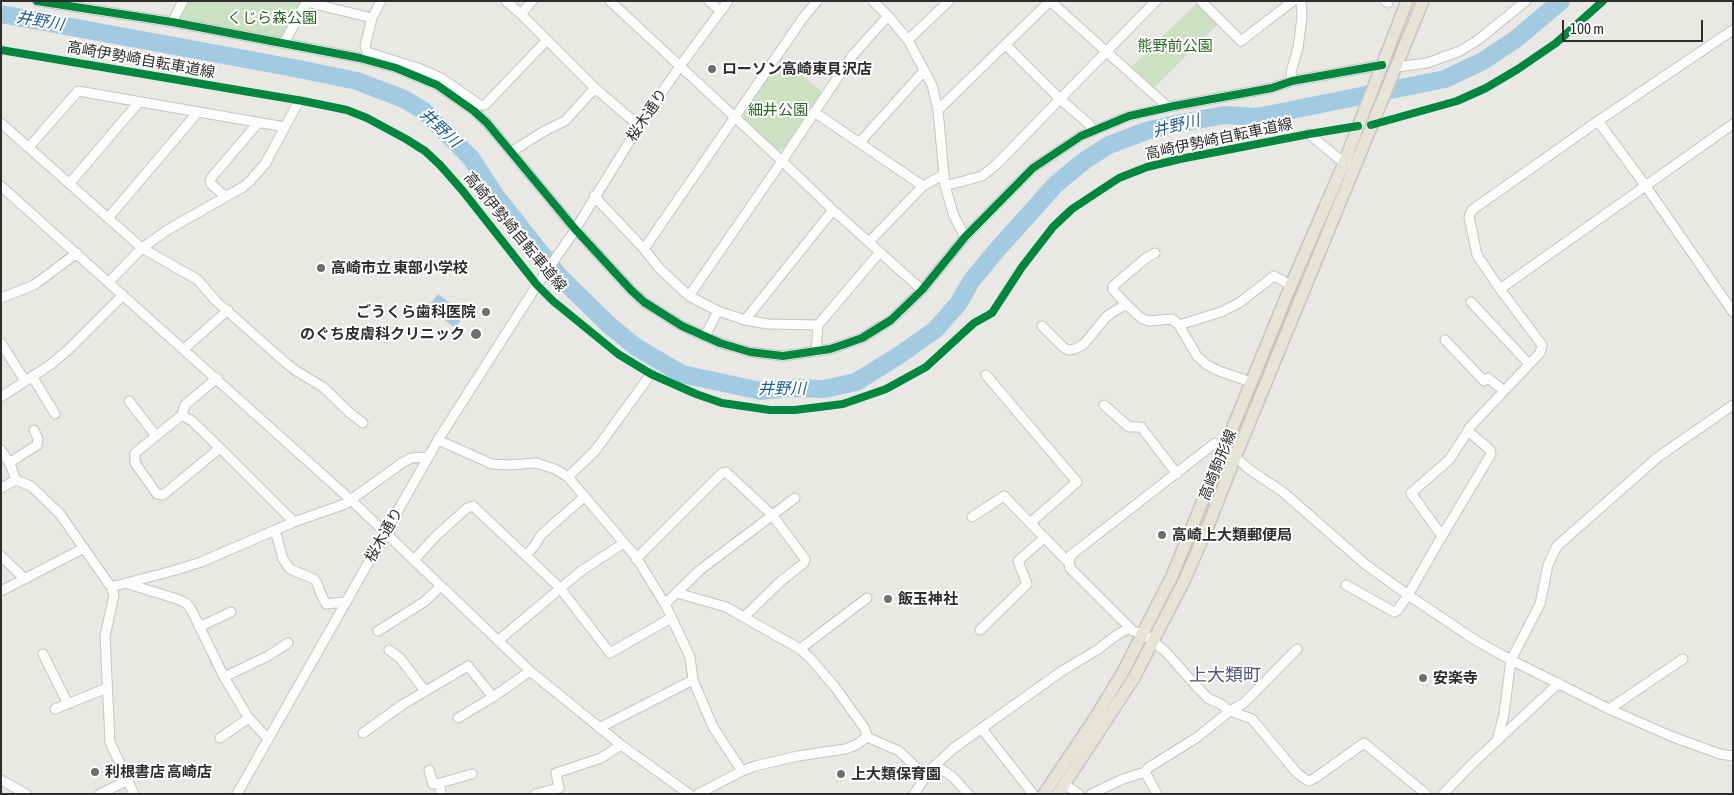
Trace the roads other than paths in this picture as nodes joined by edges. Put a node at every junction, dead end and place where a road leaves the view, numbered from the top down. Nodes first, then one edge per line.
1 (37, 1) edge
2 (183, 1) edge
3 (381, 1) edge
4 (506, 1) edge
5 (532, 1) edge
6 (610, 1) edge
7 (709, 1) edge
8 (728, 1) edge
9 (817, 1) edge
10 (872, 1) edge
11 (950, 1) edge
12 (1050, 1) edge
13 (1156, 1) edge
14 (1201, 1) edge
15 (1293, 1) edge
16 (1301, 1) edge
17 (1408, 1) edge
18 (1422, 1) edge
19 (1526, 1) edge
20 (306, 2) edge
21 (720, 11) junction
22 (521, 14) junction
23 (888, 16) junction
24 (372, 18) junction
25 (172, 22) junction
26 (1733, 30) edge
27 (547, 40) junction
28 (908, 40) junction
29 (284, 43) junction
30 (1006, 45) junction
31 (1106, 52) junction
32 (680, 66) junction
33 (1380, 70) junction
34 (1395, 70) junction
35 (924, 72) junction
36 (1292, 81) junction
37 (595, 88) junction
38 (1060, 99) junction
39 (299, 101) dead end
40 (139, 102) junction
41 (1168, 107) junction
42 (938, 110) junction
43 (198, 112) junction
44 (814, 112) junction
45 (734, 117) junction
46 (1598, 121) junction
47 (1, 123) edge
48 (258, 123) junction
49 (1733, 124) edge
50 (639, 126) junction
51 (285, 127) junction
52 (1093, 131) junction
53 (1309, 134) dead end
54 (860, 142) junction
55 (29, 147) junction
56 (510, 152) junction
57 (782, 161) junction
58 (1350, 165) junction
59 (943, 176) junction
60 (70, 183) junction
61 (1645, 185) junction
62 (1, 186) edge
63 (922, 186) junction
64 (945, 186) junction
65 (594, 196) junction
66 (226, 197) junction
67 (833, 210) junction
68 (109, 217) junction
69 (574, 231) junction
70 (965, 237) junction
71 (869, 242) junction
72 (142, 248) junction
73 (644, 249) junction
74 (880, 252) junction
75 (77, 253) junction
76 (1155, 253) dead end
77 (109, 282) junction
78 (1291, 286) junction
79 (1500, 289) junction
80 (922, 290) junction
81 (123, 295) junction
82 (689, 296) junction
83 (1, 298) edge
84 (1471, 302) dead end
85 (1128, 306) junction
86 (228, 310) junction
87 (718, 311) junction
88 (1733, 312) edge
89 (745, 320) junction
90 (818, 325) junction
91 (1179, 325) junction
92 (1042, 326) dead end
93 (705, 336) junction
94 (1445, 340) dead end
95 (1, 343) edge
96 (184, 349) junction
97 (816, 352) junction
98 (1529, 364) junction
99 (651, 374) dead end
100 (986, 375) dead end
101 (217, 378) junction
102 (29, 379) junction
103 (1251, 382) junction
104 (1503, 390) junction
105 (1, 397) edge
106 (129, 401) dead end
107 (1104, 405) dead end
108 (1733, 405) edge
109 (55, 414) dead end
110 (182, 415) junction
111 (363, 423) dead end
112 (34, 430) dead end
113 (1468, 432) junction
114 (156, 436) junction
115 (438, 440) junction
116 (1224, 447) junction
117 (220, 448) junction
118 (1, 450) edge
119 (428, 457) junction
120 (1234, 458) junction
121 (9, 463) junction
122 (1177, 474) junction
123 (568, 477) junction
124 (16, 480) junction
125 (1, 488) edge
126 (584, 497) junction
127 (795, 498) dead end
128 (351, 500) junction
129 (773, 516) junction
130 (972, 517) dead end
131 (294, 522) junction
132 (1030, 522) junction
133 (275, 530) junction
134 (386, 532) junction
135 (1442, 536) junction
136 (1044, 538) junction
137 (624, 543) junction
138 (84, 548) junction
139 (1, 556) edge
140 (526, 556) junction
141 (636, 559) junction
142 (414, 560) junction
143 (1069, 563) junction
144 (25, 579) junction
145 (125, 583) junction
146 (1346, 585) dead end
147 (440, 586) junction
148 (111, 587) junction
149 (560, 588) junction
150 (1, 591) edge
151 (677, 593) junction
152 (1408, 595) junction
153 (867, 598) dead end
154 (346, 602) junction
155 (666, 604) junction
156 (231, 612) dead end
157 (671, 618) junction
158 (744, 618) junction
159 (200, 627) junction
160 (1130, 628) junction
161 (980, 630) dead end
162 (378, 631) dead end
163 (1144, 634) junction
164 (499, 640) junction
165 (288, 643) dead end
166 (1153, 643) junction
167 (800, 649) junction
168 (1297, 649) dead end
169 (389, 650) dead end
170 (43, 654) dead end
171 (1683, 659) dead end
172 (1512, 660) junction
173 (530, 671) junction
174 (224, 677) junction
175 (694, 680) junction
176 (1558, 683) junction
177 (107, 688) junction
178 (425, 691) junction
179 (493, 696) junction
180 (68, 704) junction
181 (55, 709) dead end
182 (1609, 709) junction
183 (1230, 711) junction
184 (249, 718) junction
185 (458, 718) dead end
186 (599, 728) junction
187 (982, 729) junction
188 (363, 732) dead end
189 (867, 737) junction
190 (220, 738) dead end
191 (268, 739) junction
192 (1497, 741) junction
193 (621, 745) junction
194 (1733, 756) edge
195 (935, 765) junction
196 (429, 770) dead end
197 (742, 771) junction
198 (1145, 772) junction
199 (472, 774) dead end
200 (925, 776) junction
201 (1, 780) edge
202 (128, 780) junction
203 (440, 783) junction
204 (1061, 789) edge
205 (26, 794) edge
206 (100, 794) edge
207 (134, 794) edge
208 (237, 794) edge
209 (441, 794) edge
210 (535, 794) edge
211 (689, 794) edge
212 (698, 794) edge
213 (914, 794) edge
214 (968, 794) edge
215 (1033, 794) edge
216 (1044, 794) edge
217 (1078, 794) edge
218 (1091, 794) edge
219 (1157, 794) edge
220 (1426, 794) edge
221 (1443, 794) edge

1 - 25 street
2 - 25 street
3 - 24 street
4 - 22 street
5 - 22 street
6 - 32 street
7 - 21 street
8 - 21 street, 桜木通り
9 - 45 street
10 - 23 street
11 - 28 street
12 - 30 street
12 - 31 street
13 - 31 street
14 - 15 street
16 - 36 street
17 - 33 main road
18 - 34 main road
19 - 34 street
20 - 24 street
20 - 29 street
21 - 32 street, 桜木通り
22 - 27 street
23 - 28 street
23 - 44 street
24 - 27 street
25 - 29 street
26 - 46 street
27 - 37 street
28 - 35 street
29 - 56 street
30 - 38 street
30 - 42 street
31 - 38 street
31 - 41 street
32 - 45 street
32 - 50 street, 桜木通り
33 - 36 street
33 - 58 main road, 高崎駒形線
34 - 58 main road, 高崎駒形線
35 - 42 street
35 - 54 street
36 - 41 street
37 - 50 street
37 - 56 street
38 - 52 street
38 - 64 street
39 - 51 street
40 - 43 street
40 - 55 street
40 - 60 street
41 - 52 street
42 - 59 street
43 - 48 street
43 - 68 street
44 - 54 street
44 - 57 street
45 - 57 street
45 - 73 street
46 - 61 street
46 - 79 street
47 - 55 street
48 - 51 street
48 - 66 street
49 - 61 street
50 - 65 street, 桜木通り
51 - 66 street
52 - 70 street
53 - 58 street
54 - 63 street
55 - 60 street
56 - 69 street
57 - 67 street
57 - 82 street
58 - 78 main road, 高崎駒形線
58 - 120 main road, 高崎駒形線
59 - 63 street
59 - 64 street
60 - 68 street
61 - 79 street
61 - 88 street
62 - 75 street
63 - 71 street
64 - 70 street
65 - 69 street, 桜木通り
65 - 73 street
66 - 72 street
67 - 71 street
67 - 89 street
68 - 72 street
69 - 93 street
69 - 115 street, 桜木通り
70 - 80 street
71 - 74 street
72 - 77 street
72 - 86 street
73 - 82 street
74 - 80 street
74 - 90 street
75 - 77 street
75 - 83 street
76 - 85 street
77 - 81 street
78 - 91 street
78 - 103 main road, 高崎駒形線
79 - 98 street
80 - 97 street
81 - 96 street
81 - 102 street
82 - 87 street
84 - 98 street
85 - 91 street
85 - 92 street
86 - 96 street
86 - 111 street
87 - 89 street
87 - 93 street
89 - 90 street
90 - 97 street
91 - 103 street
93 - 97 street
94 - 104 street
95 - 102 street
96 - 101 street
98 - 104 street
99 - 123 street
100 - 132 street
101 - 110 street
101 - 128 street
102 - 105 street
102 - 109 street
103 - 116 main road, 高崎駒形線
104 - 113 street
106 - 114 street
107 - 122 street
108 - 172 street
110 - 114 street
110 - 117 street
112 - 121 street
113 - 135 street
113 - 135 street
114 - 117 street
115 - 119 street, 桜木通り
115 - 123 street
116 - 120 street
116 - 122 street
116 - 163 main road, 高崎駒形線
117 - 131 street
118 - 121 street
119 - 128 street
119 - 134 street, 桜木通り
120 - 152 street
120 - 166 main road, 高崎駒形線
121 - 124 street
122 - 143 street
123 - 126 street
124 - 125 street
124 - 138 street
126 - 137 street
126 - 140 street
127 - 129 street
128 - 131 street
128 - 134 street
129 - 141 street
129 - 151 street
129 - 158 street
130 - 132 street
131 - 133 street
132 - 136 street
133 - 145 street
133 - 154 street
134 - 142 street
134 - 154 street, 桜木通り
135 - 152 street
136 - 143 street
136 - 161 street
137 - 141 street
137 - 149 street
138 - 144 street
138 - 148 street
139 - 144 street
140 - 142 street
140 - 149 street
141 - 155 street
142 - 147 street
143 - 160 street
144 - 150 street
145 - 148 street
145 - 159 street
146 - 152 street
147 - 162 street
147 - 164 street
148 - 177 street
149 - 157 street
149 - 164 street
151 - 155 street
151 - 158 street
152 - 172 street
153 - 167 street
154 - 191 street, 桜木通り
155 - 157 street
156 - 159 street
157 - 175 street
158 - 167 street
159 - 174 street
160 - 163 street
160 - 187 street
163 - 166 street
163 - 216 main road, 高崎駒形線
164 - 173 street
165 - 174 street
166 - 183 street
166 - 204 main road, 高崎駒形線
167 - 189 street
168 - 183 street
169 - 178 street
170 - 180 street
171 - 182 street
172 - 176 street
172 - 192 street
173 - 179 street
173 - 186 street
174 - 184 street
175 - 186 street
175 - 197 street
176 - 182 street
176 - 192 street
177 - 180 street
177 - 202 street
178 - 179 street
178 - 188 street
179 - 185 street
180 - 181 street
182 - 194 street
183 - 198 street
183 - 220 street
184 - 190 street
184 - 191 street
186 - 193 street
187 - 195 street
187 - 215 street
189 - 197 street
189 - 200 street
191 - 208 street, 桜木通り
192 - 221 street
193 - 210 street
193 - 211 street
195 - 200 street
195 - 214 street
196 - 203 street
197 - 212 street
198 - 218 street
198 - 219 street
199 - 203 street
200 - 213 street
201 - 205 street
202 - 206 street
202 - 207 street
203 - 209 street
204 - 217 street

